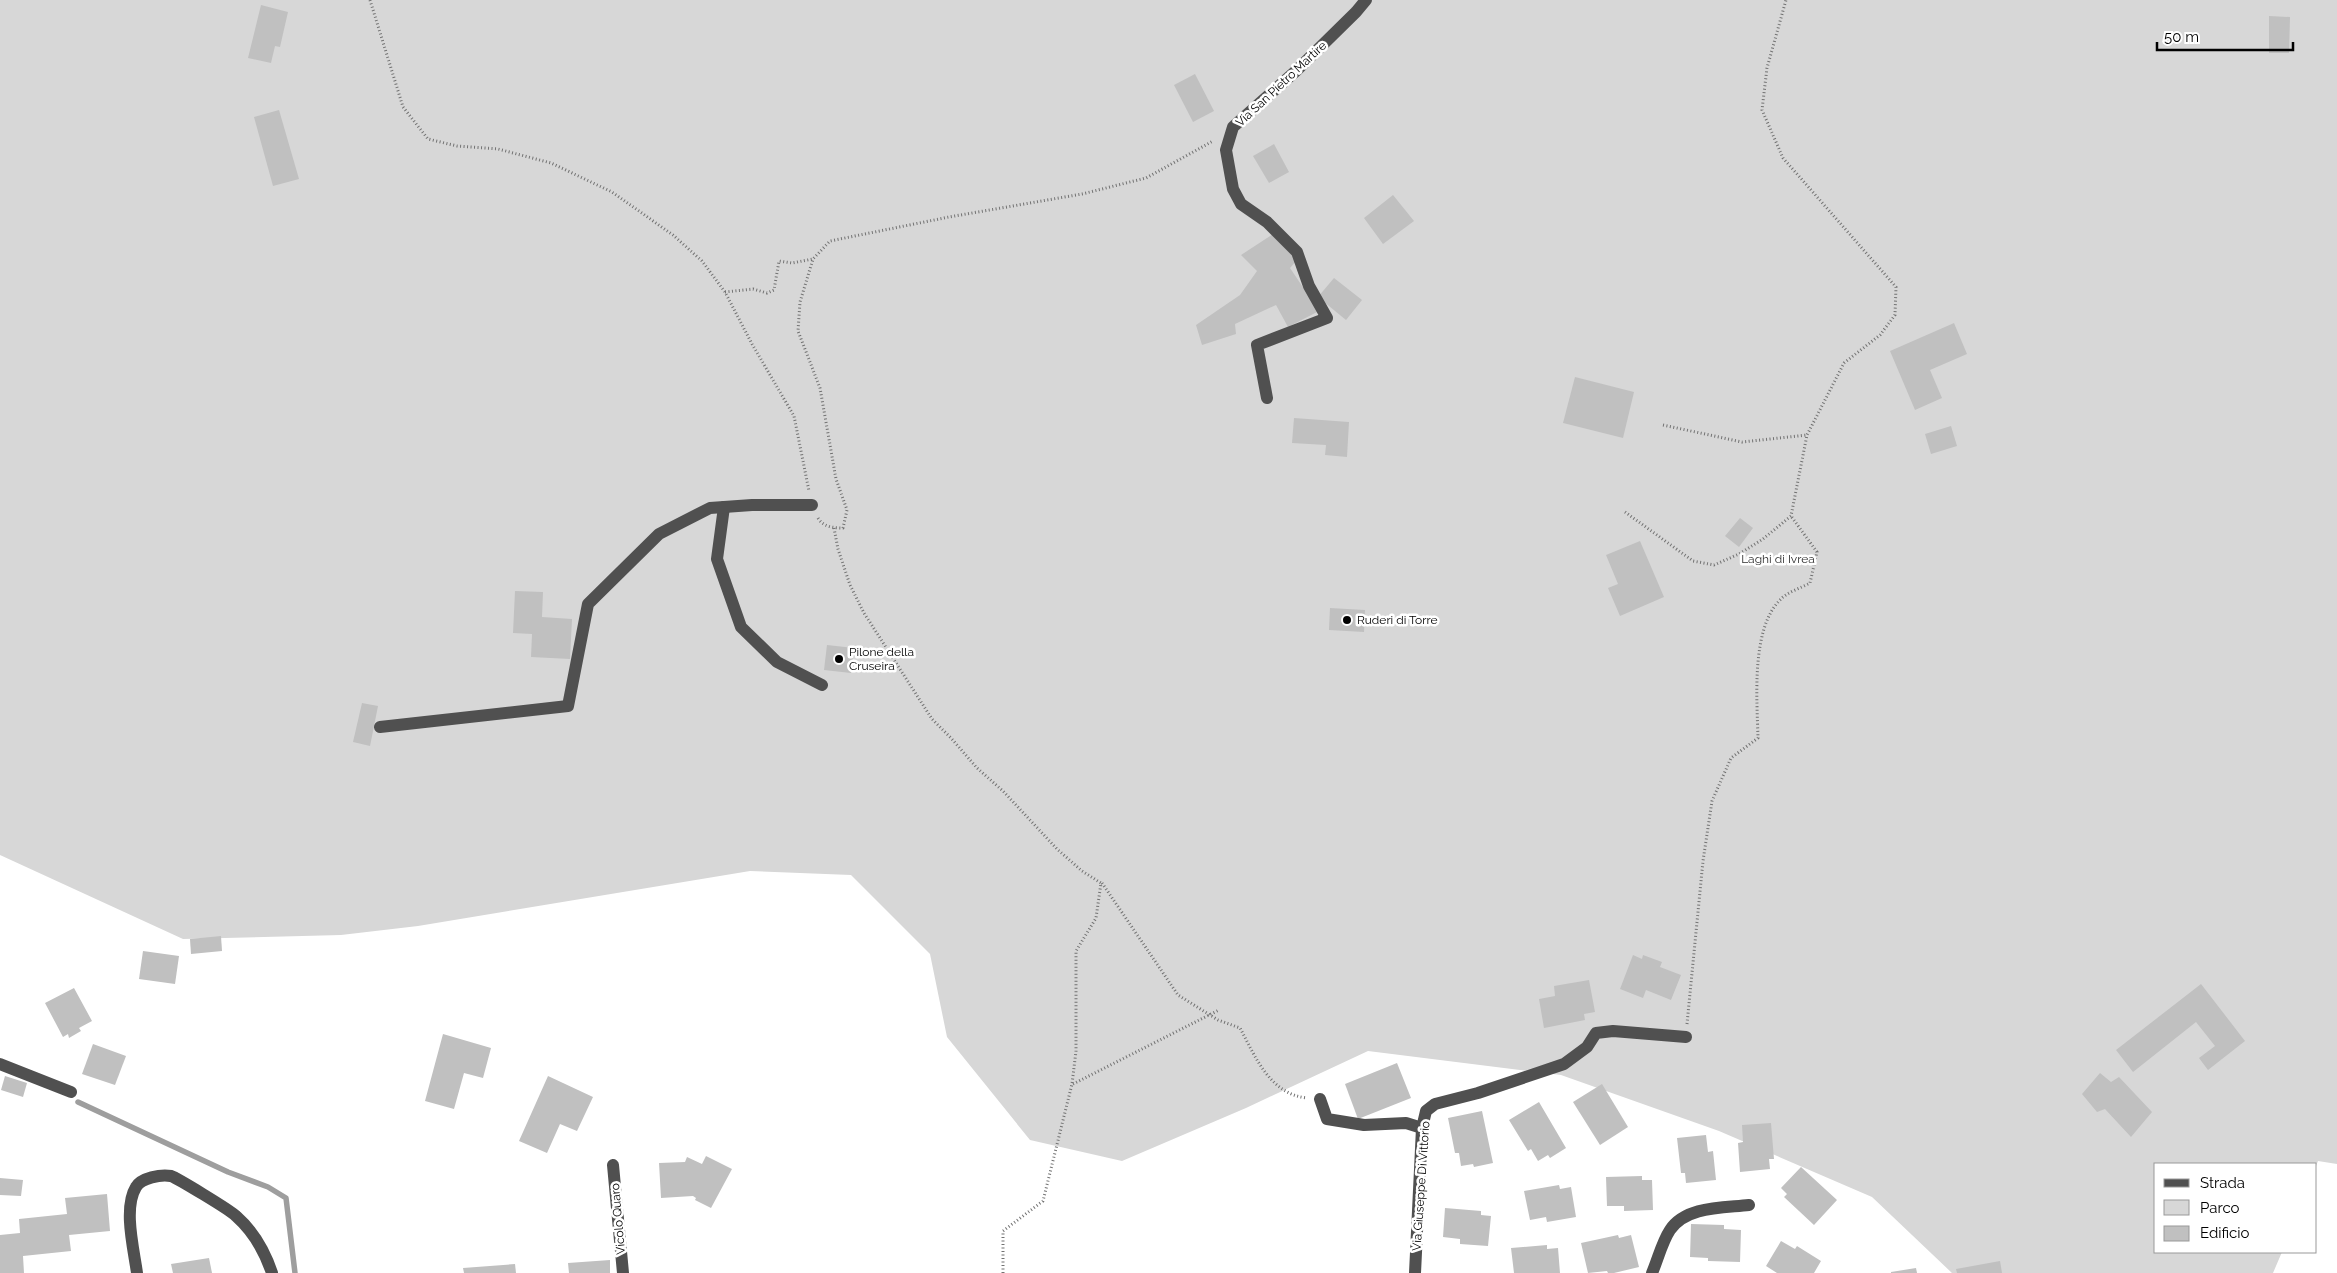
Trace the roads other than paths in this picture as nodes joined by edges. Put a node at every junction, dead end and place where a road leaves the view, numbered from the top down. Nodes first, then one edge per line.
1 (1366, 0) edge
2 (1267, 398) dead end
3 (812, 506) road end
4 (724, 507) junction
5 (822, 685) dead end
6 (380, 727) dead end
7 (1686, 1037) road end
8 (0, 1064) edge
9 (71, 1092) dead end
10 (1320, 1099) road end
11 (1422, 1128) junction
12 (613, 1165) dead end
13 (1749, 1205) dead end
14 (138, 1273) edge
15 (272, 1273) edge
16 (623, 1273) edge
17 (1415, 1273) edge
18 (1652, 1273) edge

1 - 2 street, Via San Pietro Martire
3 - 4 street
4 - 5 street
4 - 6 street
7 - 11 street, Via Giuseppe Di Vittorio
8 - 9 street
10 - 11 street
11 - 17 street, Via Giuseppe Di Vittorio
12 - 16 street, Vicolo Quaro
13 - 18 street
14 - 15 street

